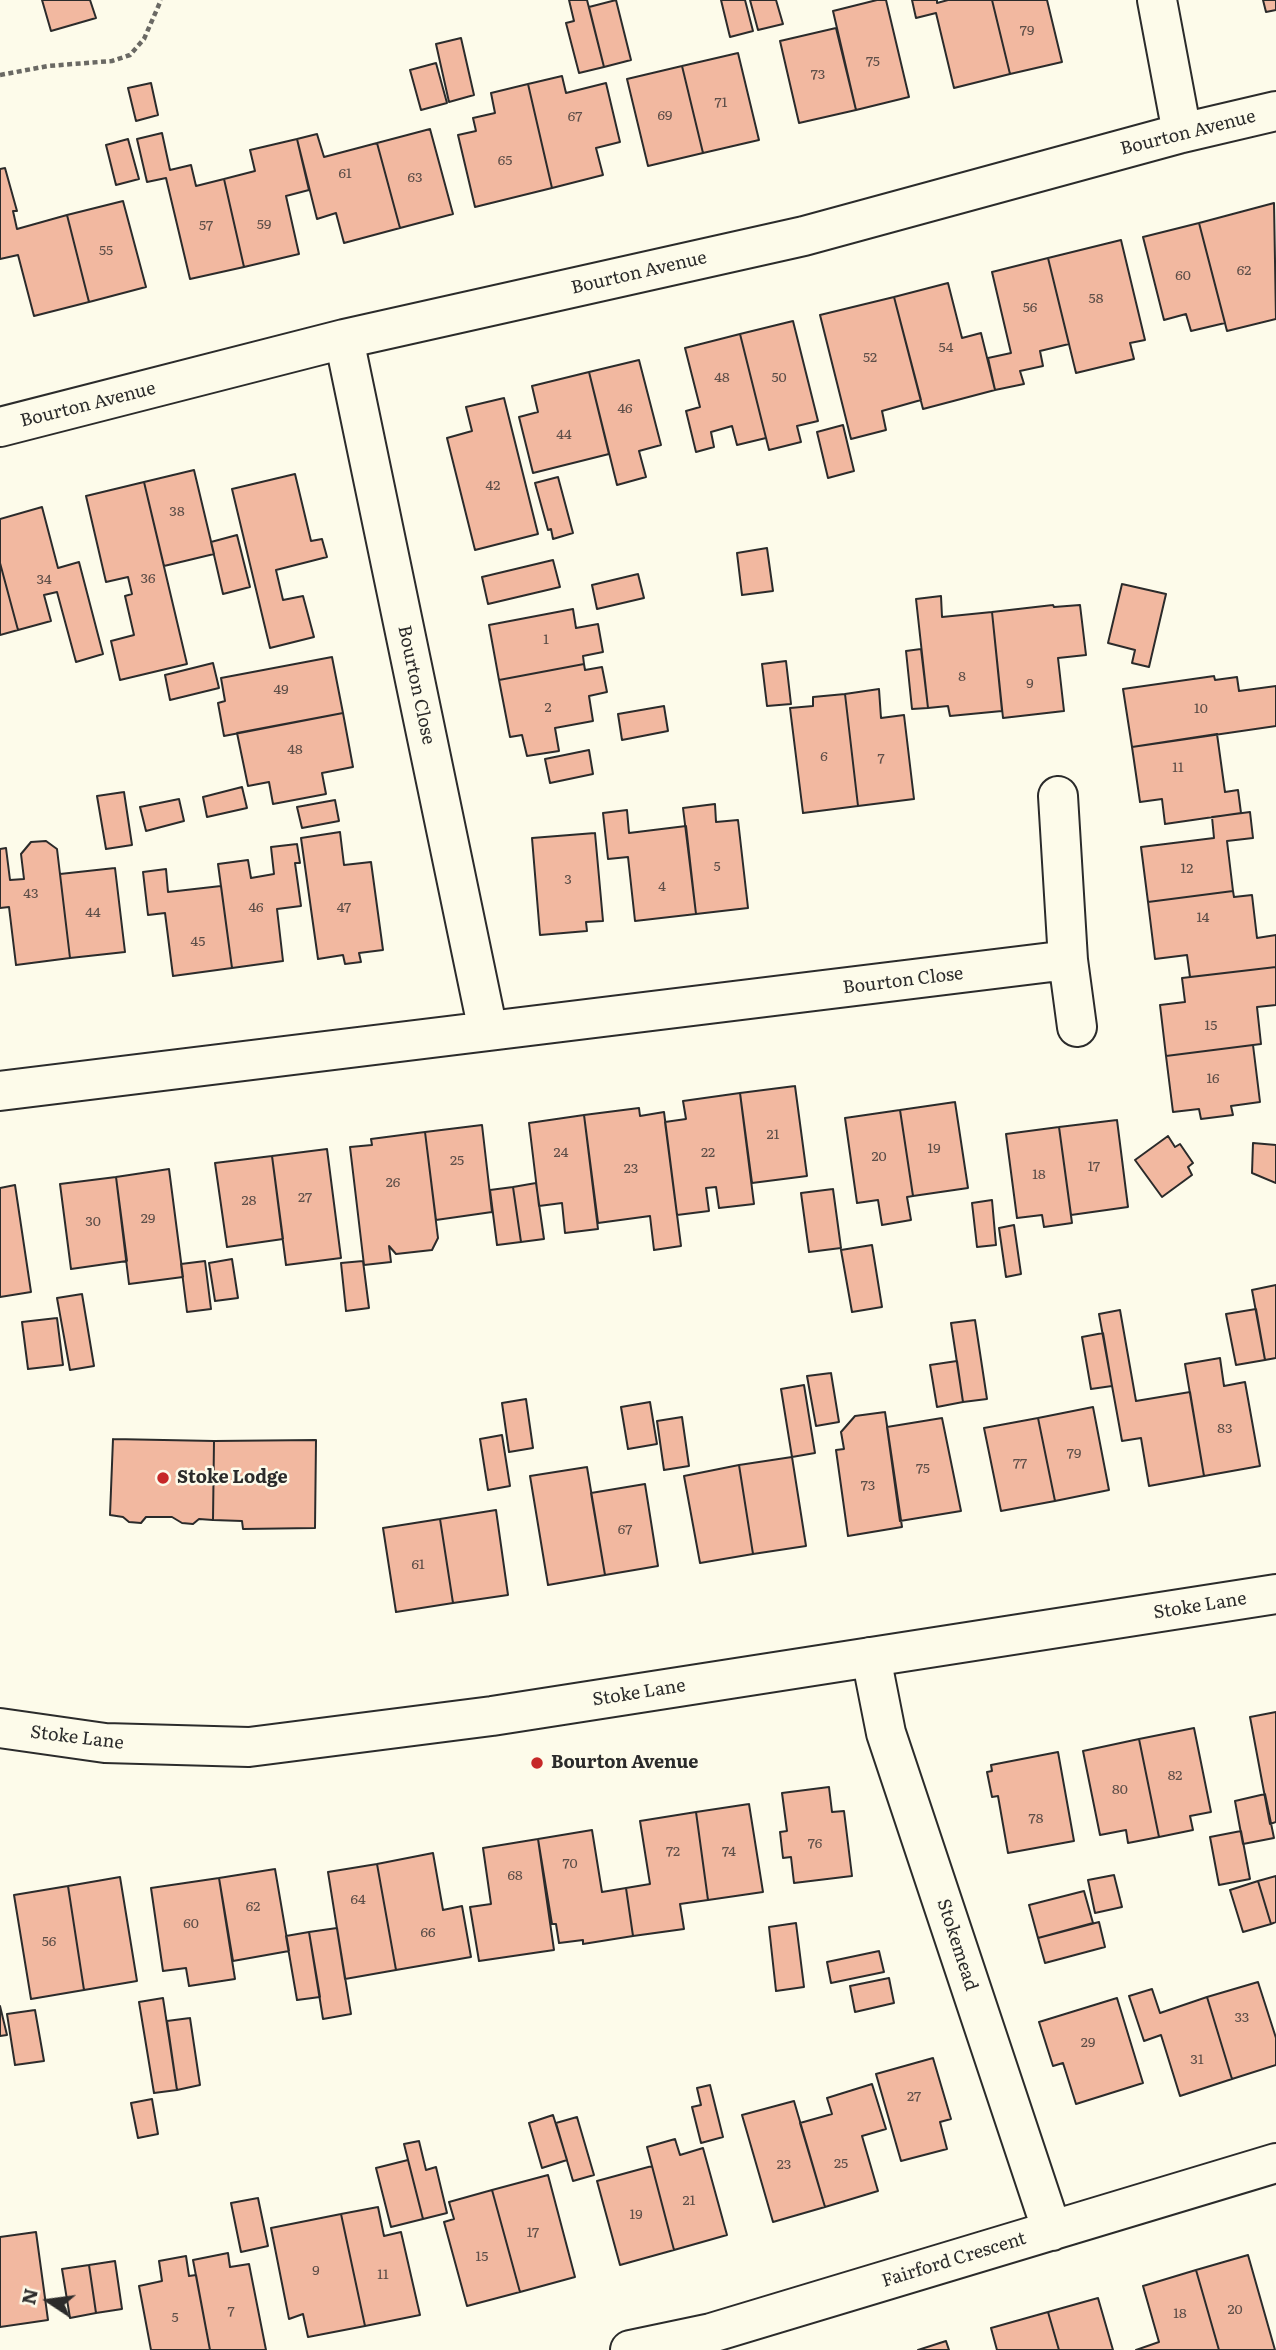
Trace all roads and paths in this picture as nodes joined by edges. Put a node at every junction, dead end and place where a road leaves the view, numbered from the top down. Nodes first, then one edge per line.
1 (162, 0) edge
2 (1157, 0) edge
3 (0, 75) edge
4 (1276, 111) edge
5 (1182, 133) junction
6 (344, 340) junction
7 (0, 427) edge
8 (1058, 796) dead end
9 (1068, 960) junction
10 (1077, 1027) dead end
11 (488, 1031) junction
12 (0, 1091) edge
13 (1276, 1594) edge
14 (871, 1657) junction
15 (0, 1728) edge
16 (1276, 2163) edge
17 (1052, 2231) junction
18 (630, 2350) edge

1 - 3 path
2 - 5 street
4 - 5 street, Bourton Avenue
5 - 6 street, Bourton Avenue
6 - 7 street, Bourton Avenue
6 - 11 street, Bourton Close
8 - 9 street
9 - 10 street
9 - 11 street, Bourton Close
11 - 12 street, Bourton Close
13 - 14 street, Stoke Lane
14 - 15 street, Stoke Lane
14 - 17 street, Stokemead
16 - 17 street, Fairford Crescent
17 - 18 street, Fairford Crescent

